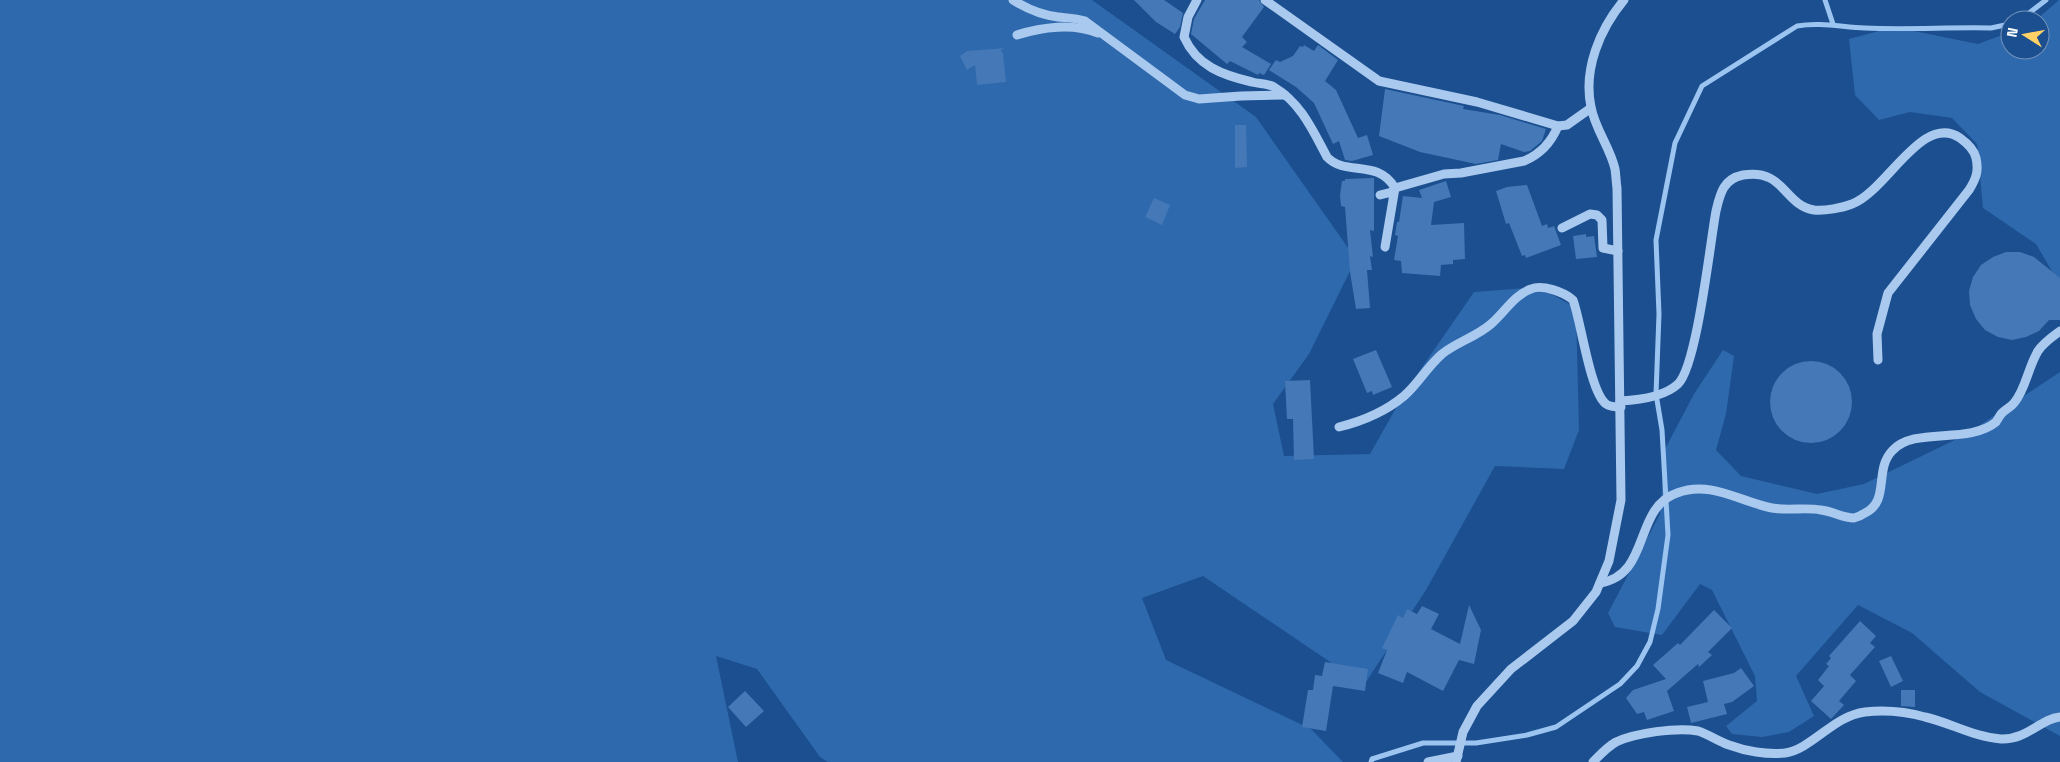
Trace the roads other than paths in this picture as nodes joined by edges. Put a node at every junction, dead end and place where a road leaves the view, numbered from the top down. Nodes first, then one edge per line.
1 (1013, 0) edge
2 (1197, 0) edge
3 (1265, 0) edge
4 (1624, 0) edge
5 (1017, 35) dead end
6 (1103, 35) junction
7 (1285, 96) junction
8 (1591, 108) junction
9 (1558, 126) junction
10 (1396, 188) junction
11 (1380, 196) dead end
12 (1562, 228) dead end
13 (1385, 247) dead end
14 (1618, 251) junction
15 (2060, 331) edge
16 (1878, 360) dead end
17 (1620, 404) junction
18 (1339, 427) dead end
19 (1600, 583) junction
20 (2060, 717) edge
21 (1457, 759) edge
22 (1428, 762) edge
23 (1593, 762) edge

1 - 6 street
2 - 7 street
3 - 9 street
4 - 8 street
5 - 6 street
6 - 7 street
7 - 10 street
8 - 9 street
8 - 14 street
9 - 10 street
10 - 11 street
10 - 13 street
12 - 14 street
14 - 17 street
15 - 19 street
16 - 17 street
17 - 18 street
17 - 19 street
19 - 21 street
20 - 23 street
21 - 22 street

